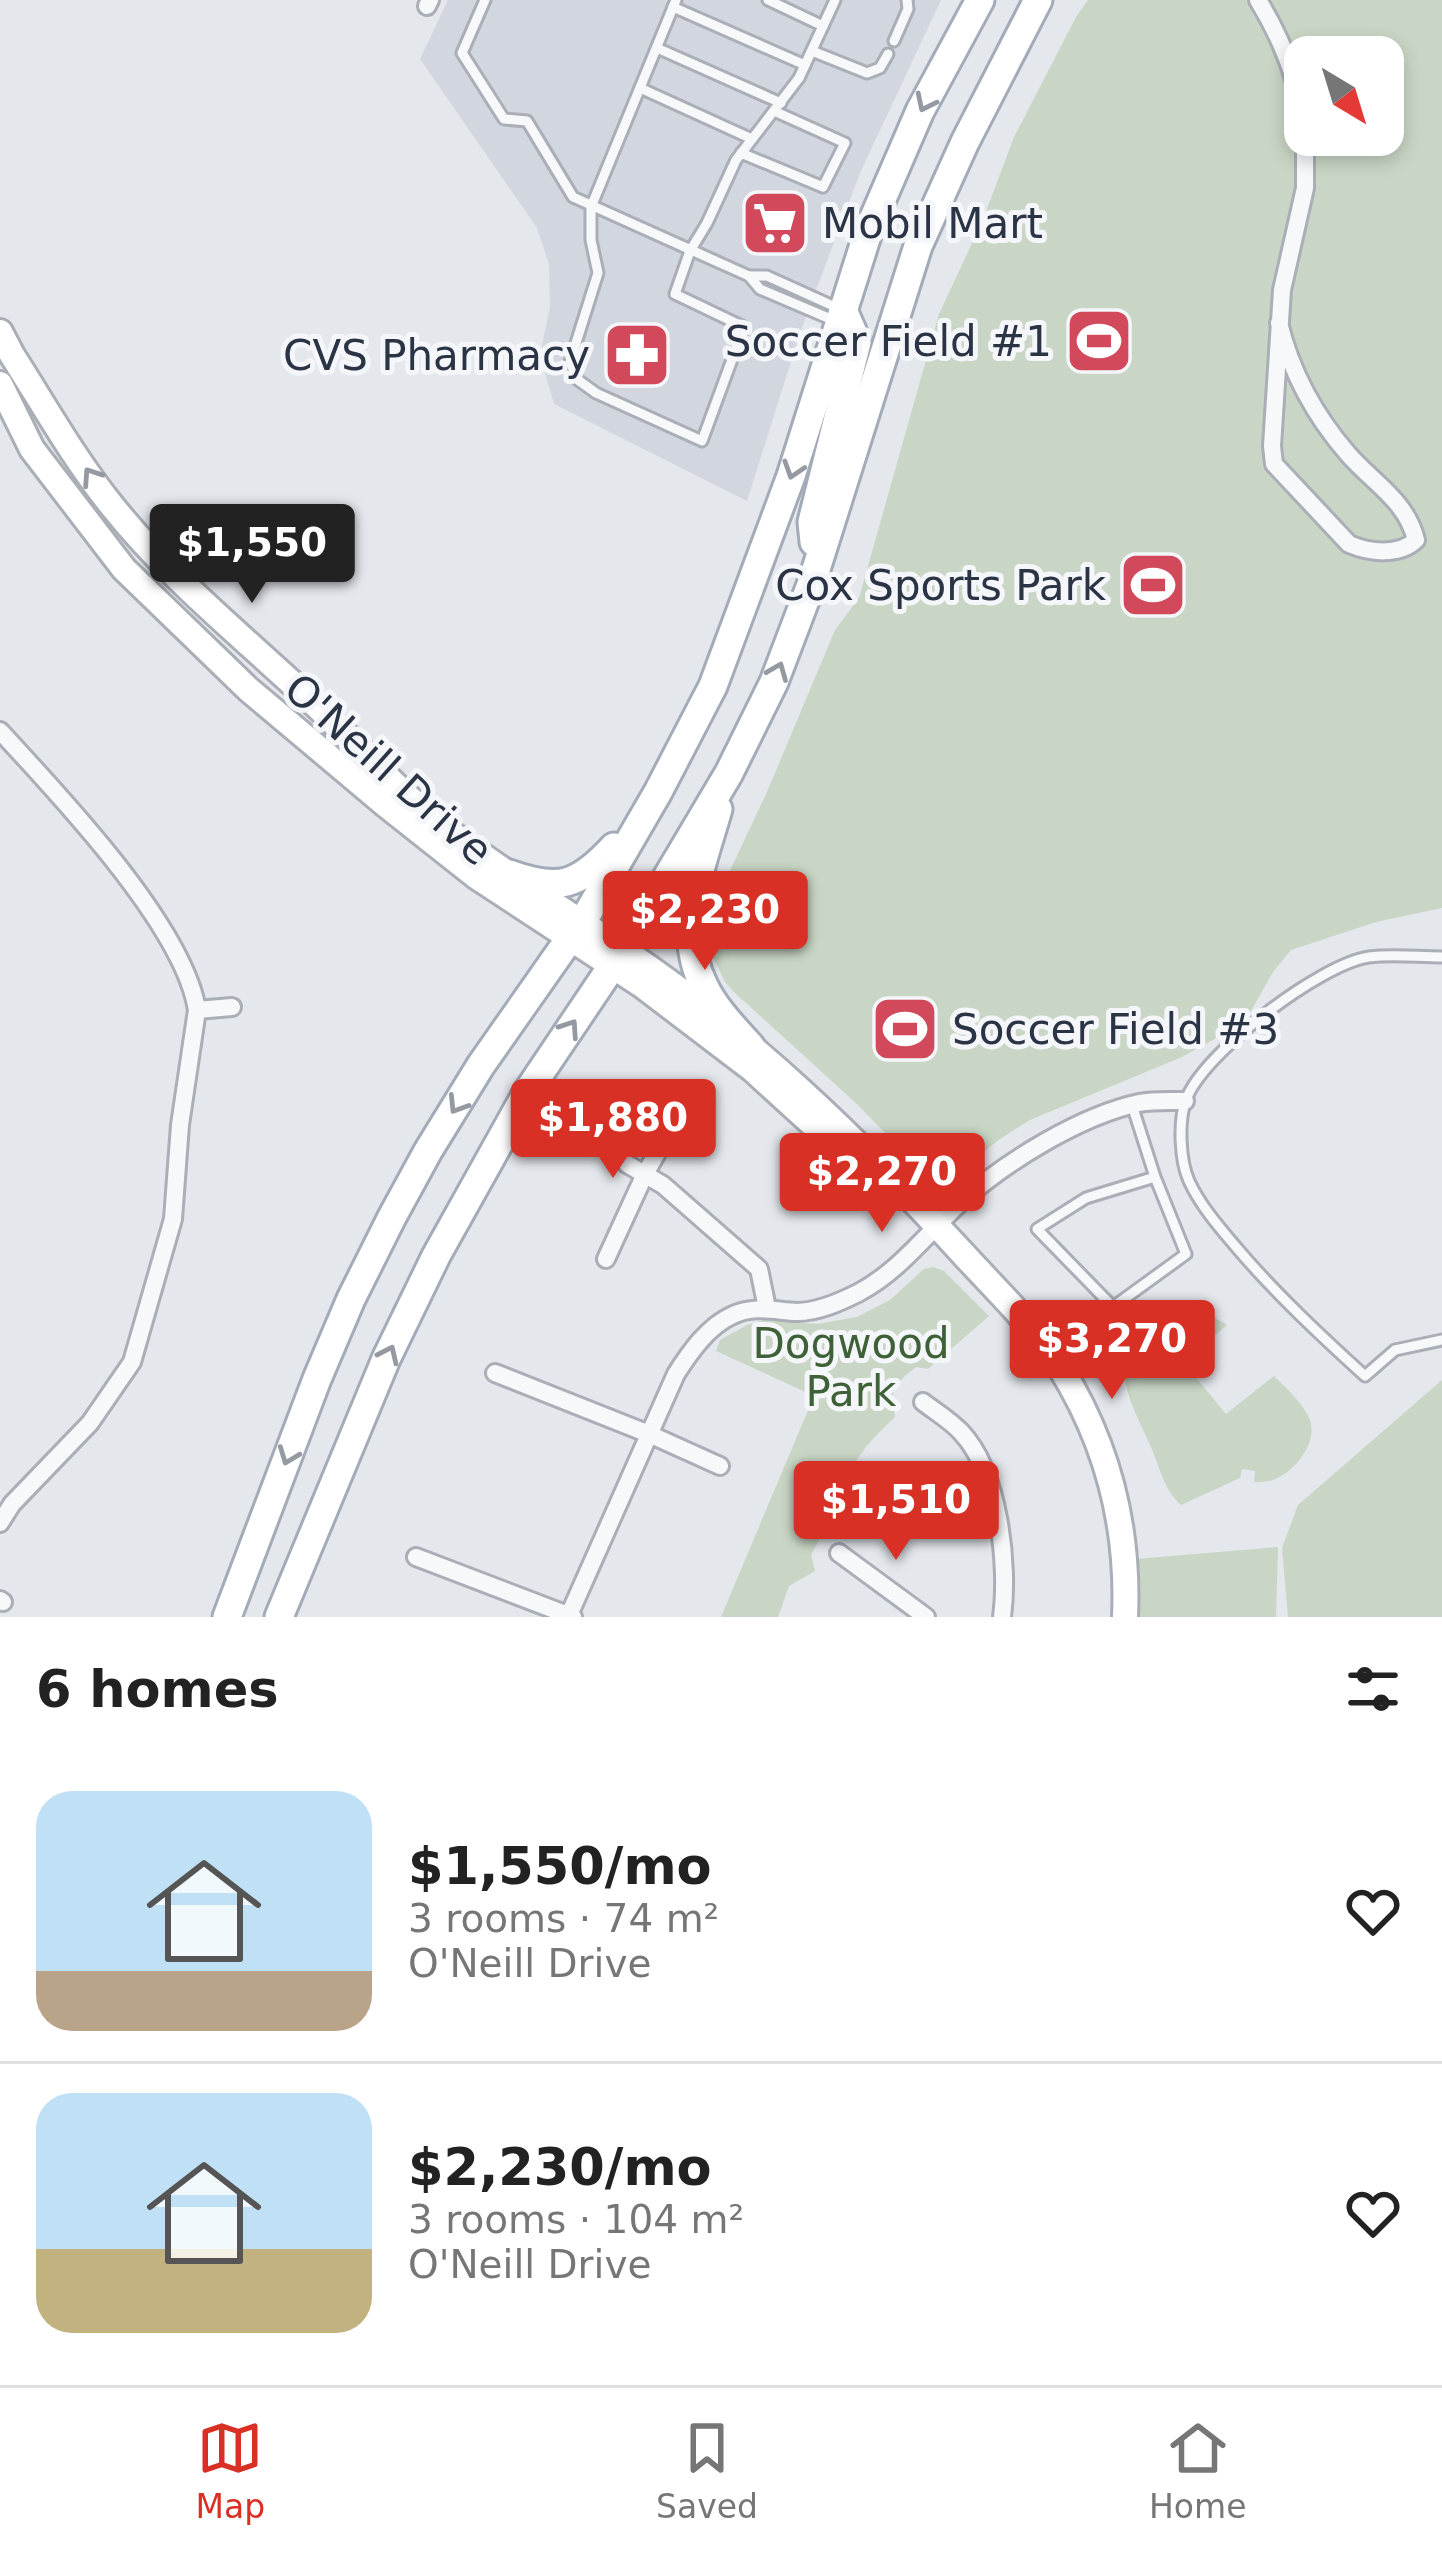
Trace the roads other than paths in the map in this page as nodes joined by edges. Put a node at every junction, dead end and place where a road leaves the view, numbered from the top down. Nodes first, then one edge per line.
1 (485, 0) edge
2 (769, 0) edge
3 (835, 0) edge
4 (907, 0) edge
5 (980, 0) edge
6 (1038, 0) edge
7 (1258, 0) edge
8 (675, 4) edge
9 (824, 26) junction
10 (894, 41) dead end
11 (656, 47) junction
12 (812, 51) junction
13 (1284, 52) edge
14 (888, 54) dead end
15 (805, 65) junction
16 (640, 88) junction
17 (777, 107) junction
18 (752, 139) junction
19 (741, 153) junction
20 (1305, 156) edge
21 (591, 207) junction
22 (690, 251) junction
23 (842, 317) junction
24 (1279, 323) junction
25 (0, 332) edge
26 (0, 384) edge
27 (818, 564) junction
28 (0, 731) edge
29 (729, 773) junction
30 (658, 792) junction
31 (509, 874) junction
32 (574, 931) junction
33 (1442, 957) edge
34 (618, 958) junction
35 (232, 1007) dead end
36 (197, 1010) junction
37 (751, 1046) junction
38 (1185, 1101) junction
39 (1132, 1105) junction
40 (670, 1130) dead end
41 (627, 1163) dead end
42 (645, 1174) junction
43 (1155, 1177) junction
44 (932, 1232) junction
45 (606, 1259) dead end
46 (767, 1308) junction
47 (1442, 1340) edge
48 (495, 1373) dead end
49 (923, 1402) dead end
50 (650, 1434) junction
51 (720, 1466) dead end
52 (0, 1523) edge
53 (839, 1553) dead end
54 (416, 1557) dead end
55 (571, 1616) edge
56 (227, 1617) edge
57 (279, 1617) edge
58 (926, 1617) edge
59 (1001, 1617) edge
60 (1114, 1617) edge
61 (1125, 1617) edge

1 - 21 lane
2 - 9 lane
3 - 9 lane
4 - 10 lane
5 -> 23 main road
6 - 27 main road
7 - 13 street
8 - 11 lane
8 - 15 lane
9 - 12 lane
11 - 16 lane
11 - 17 lane
12 - 14 lane
12 - 15 lane
15 - 17 lane
16 - 18 lane
16 - 21 lane
17 - 18 lane
17 - 19 lane
18 - 19 lane
19 - 22 lane
20 - 24 street
21 - 22 lane
21 - 22 lane
22 - 23 lane
23 - 27 main road
23 -> 30 main road
24 - 24 street
31 -> 25 main road, O'Neill Drive
26 - 32 main road, O'Neill Drive
29 -> 27 main road
28 - 36 street
29 - 34 main road
29 - 37 main road
30 - 31 main road
30 - 32 main road
31 - 32 main road, O'Neill Drive
32 - 34 main road, O'Neill Drive
32 -> 56 main road
33 - 38 lane
34 - 37 main road, O'Neill Drive
34 - 44 main road, O'Neill Drive
57 -> 34 main road
35 - 36 street
36 - 52 street
37 - 44 main road, O'Neill Drive
38 - 39 street
38 - 47 lane
39 - 43 lane
39 - 44 street
40 - 42 street
41 - 42 street
42 - 45 street
42 - 46 street
43 - 43 lane
44 - 46 street
44 - 60 main road, O'Neill Drive
44 - 61 main road, O'Neill Drive
46 - 50 street
48 - 50 street
49 - 59 street
50 - 51 street
50 - 55 street
53 - 58 street
54 - 55 street

